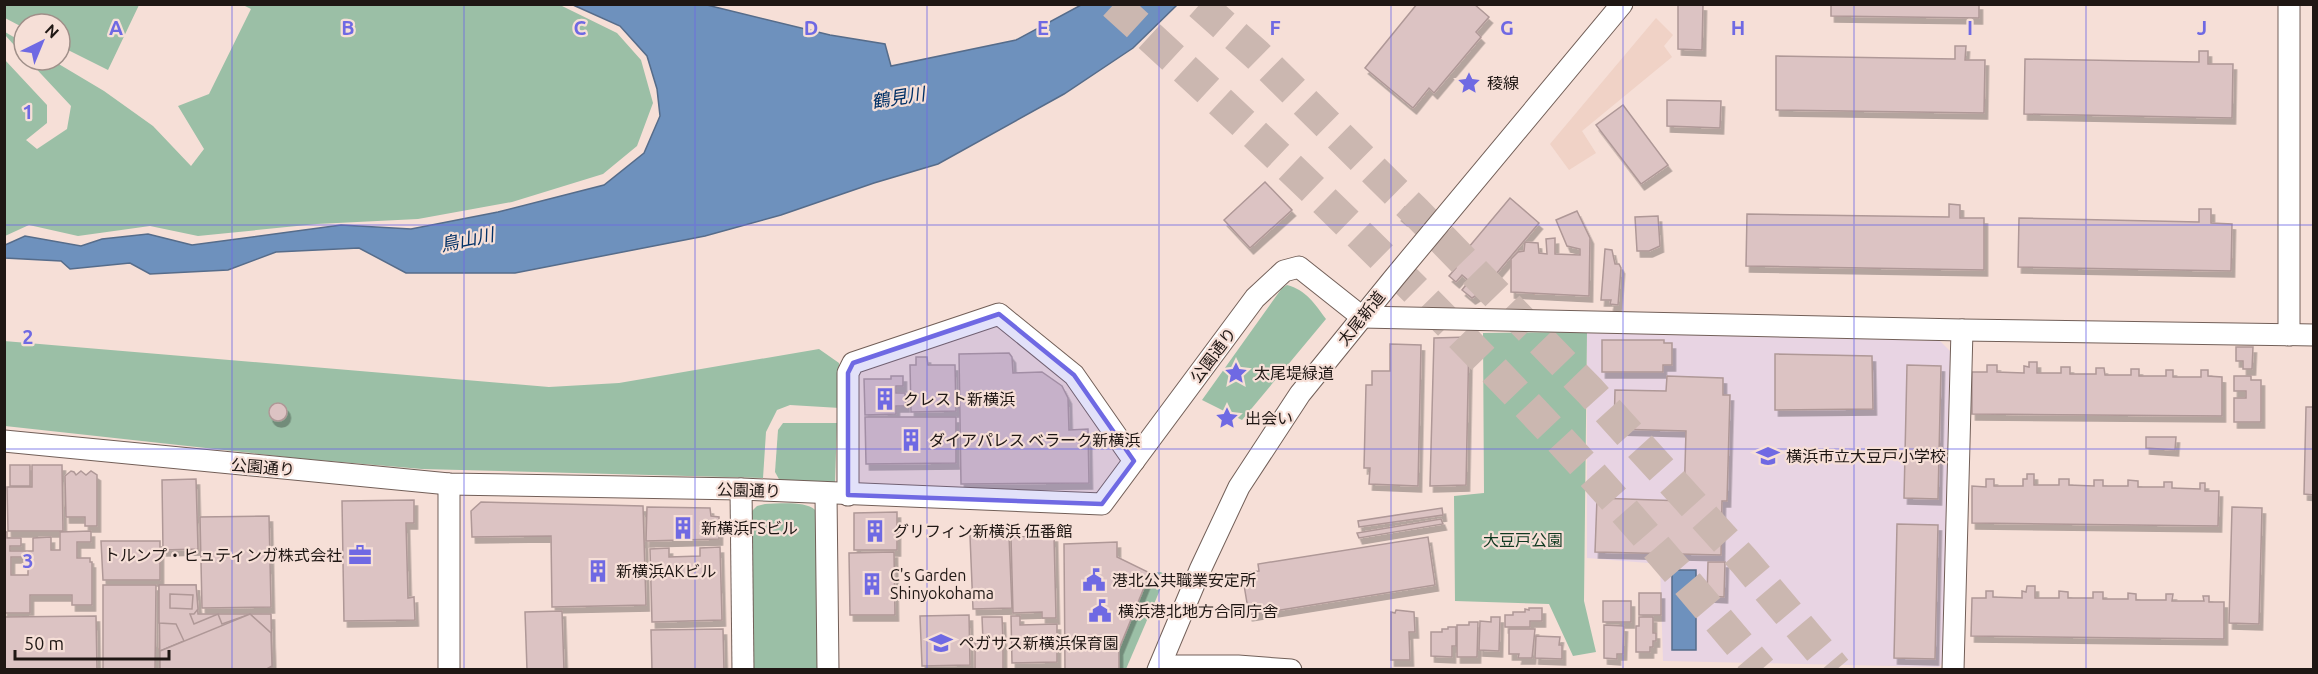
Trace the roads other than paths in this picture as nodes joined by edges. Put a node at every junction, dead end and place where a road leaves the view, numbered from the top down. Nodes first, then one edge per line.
1 (1622, 4) edge
2 (2289, 4) edge
3 (1362, 317) junction
4 (1962, 330) junction
5 (2289, 335) junction
6 (2313, 335) edge
7 (4, 441) edge
8 (1134, 461) junction
9 (449, 484) junction
10 (741, 489) junction
11 (826, 494) junction
12 (848, 495) junction
13 (1159, 668) edge
14 (449, 669) edge
15 (743, 669) edge
16 (828, 669) edge
17 (1291, 669) edge
18 (1953, 669) edge

1 - 3 street, 太尾新道
2 - 5 street
3 - 4 street
3 - 8 street, 公園通り
3 - 13 street, 太尾新道
4 - 5 street
4 - 18 street
5 - 6 street
7 - 9 street, 公園通り
8 - 12 street, 公園通り
8 - 12 street
9 - 10 street, 公園通り
9 - 14 street
10 - 11 street, 公園通り
10 - 15 street
11 - 12 street, 公園通り
11 - 16 street
13 - 17 street

